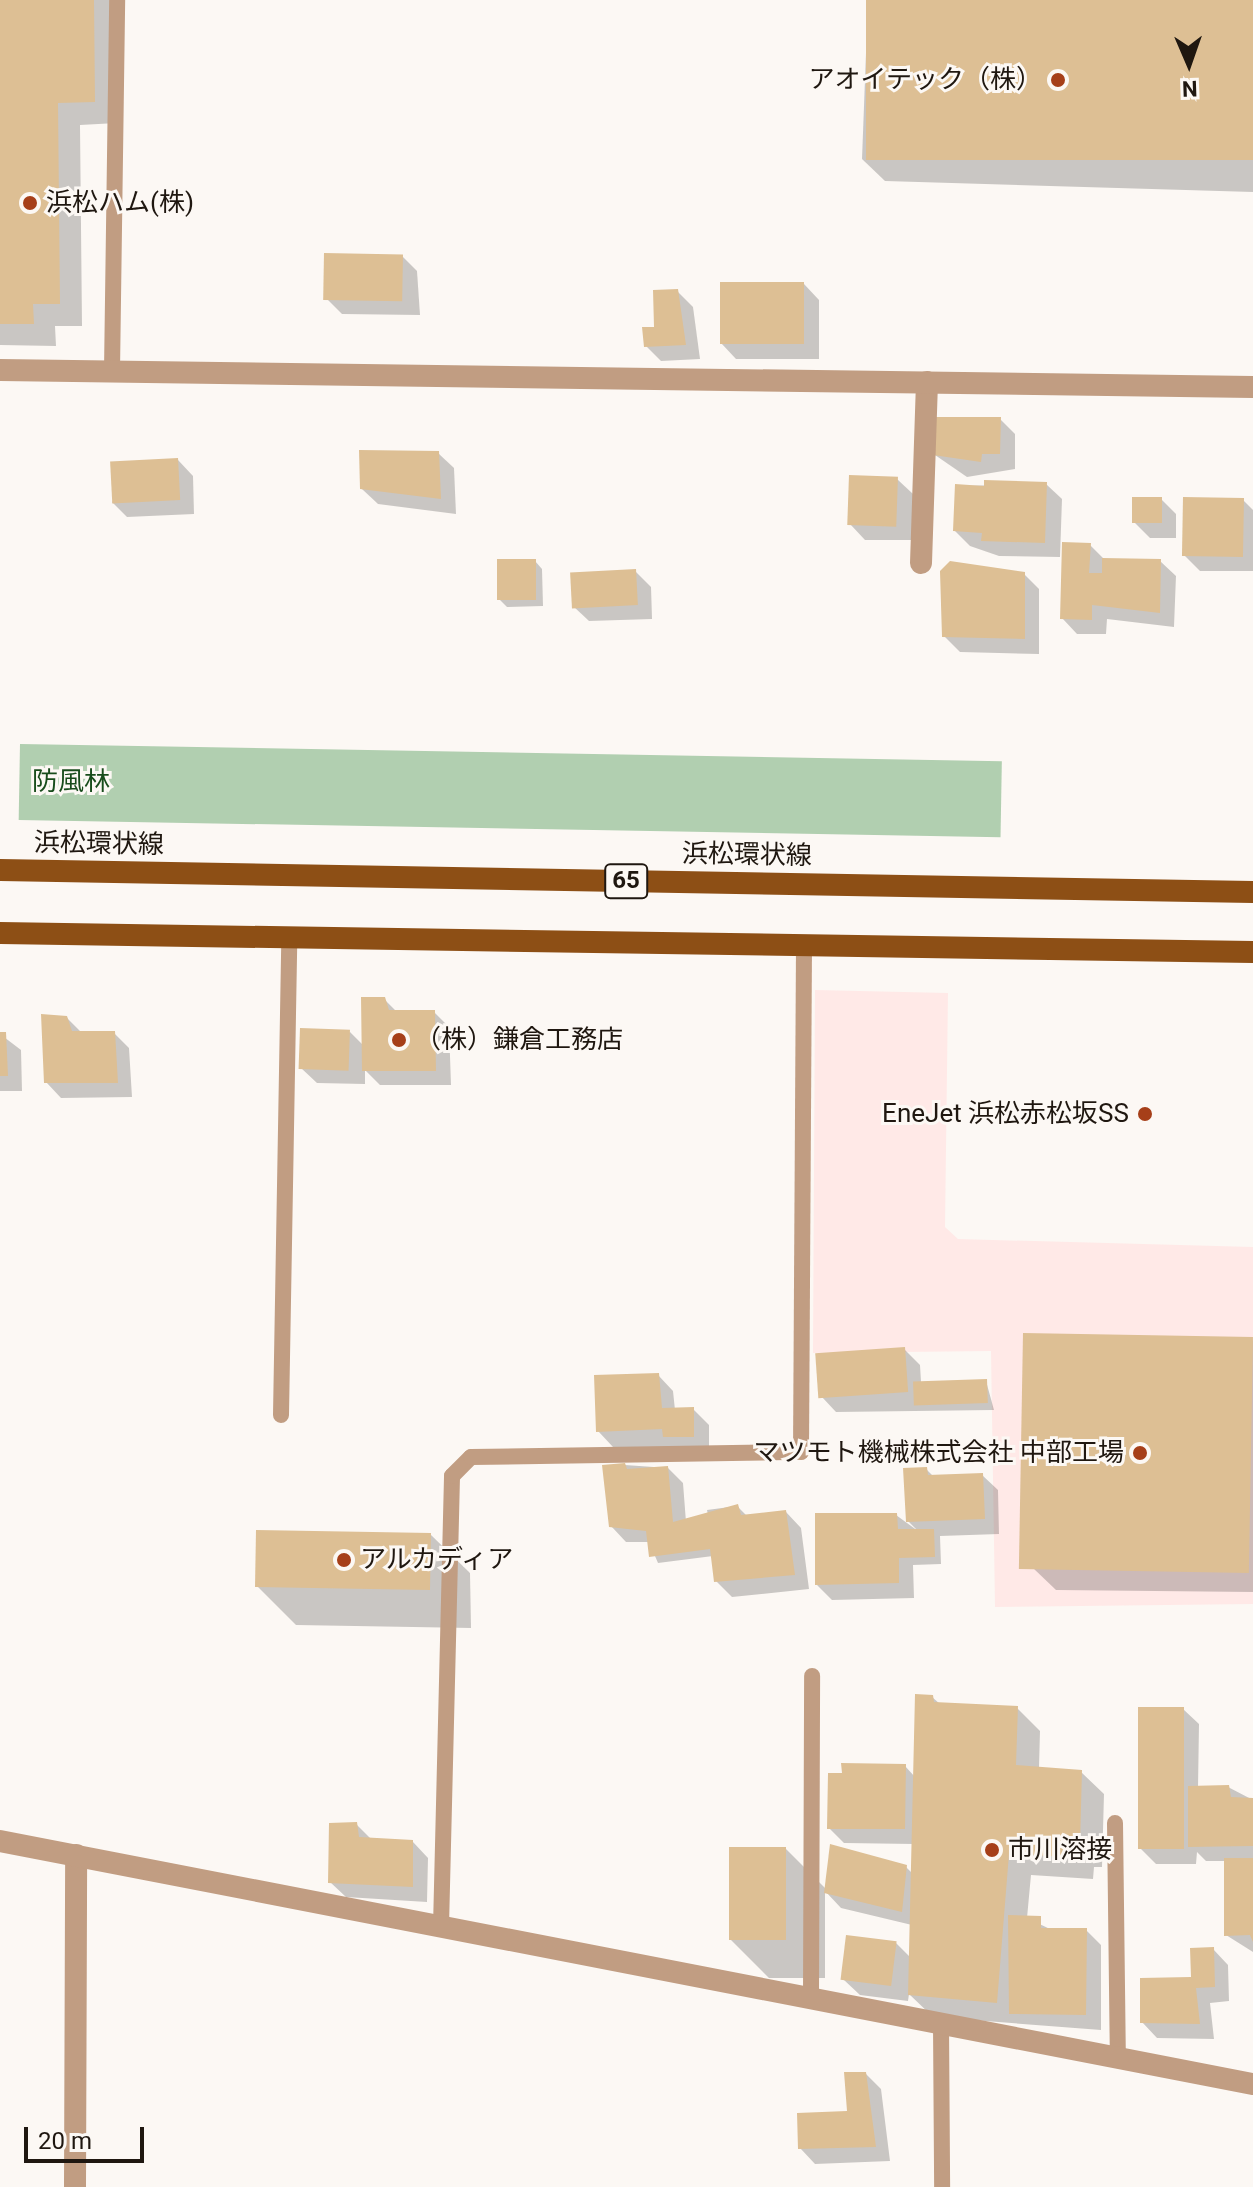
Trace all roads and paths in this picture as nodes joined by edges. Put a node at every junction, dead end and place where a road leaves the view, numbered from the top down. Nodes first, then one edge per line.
1 (117, 0) edge
2 (0, 370) edge
3 (112, 371) junction
4 (927, 382) junction
5 (1253, 387) edge
6 (921, 563) dead end
7 (0, 870) edge
8 (1253, 892) edge
9 (0, 933) edge
10 (289, 937) junction
11 (804, 943) junction
12 (1253, 952) edge
13 (281, 1415) dead end
14 (812, 1676) dead end
15 (1115, 1823) dead end
16 (0, 1841) edge
17 (76, 1855) junction
18 (441, 1927) junction
19 (811, 1997) junction
20 (941, 2024) junction
21 (1118, 2058) junction
22 (1253, 2084) edge
23 (75, 2187) edge
24 (942, 2187) edge

1 - 3 lane
2 - 3 street
3 - 4 street
4 - 5 street
4 - 6 street
7 - 8 main road, 浜松環状線 / 65
9 - 10 main road
10 - 11 main road
10 - 13 lane
11 - 12 main road
11 - 18 lane
14 - 19 lane
15 - 21 lane
16 - 17 street
17 - 18 street
17 - 23 street
18 - 19 street
19 - 20 street
20 - 21 street
20 - 24 lane
21 - 22 street

